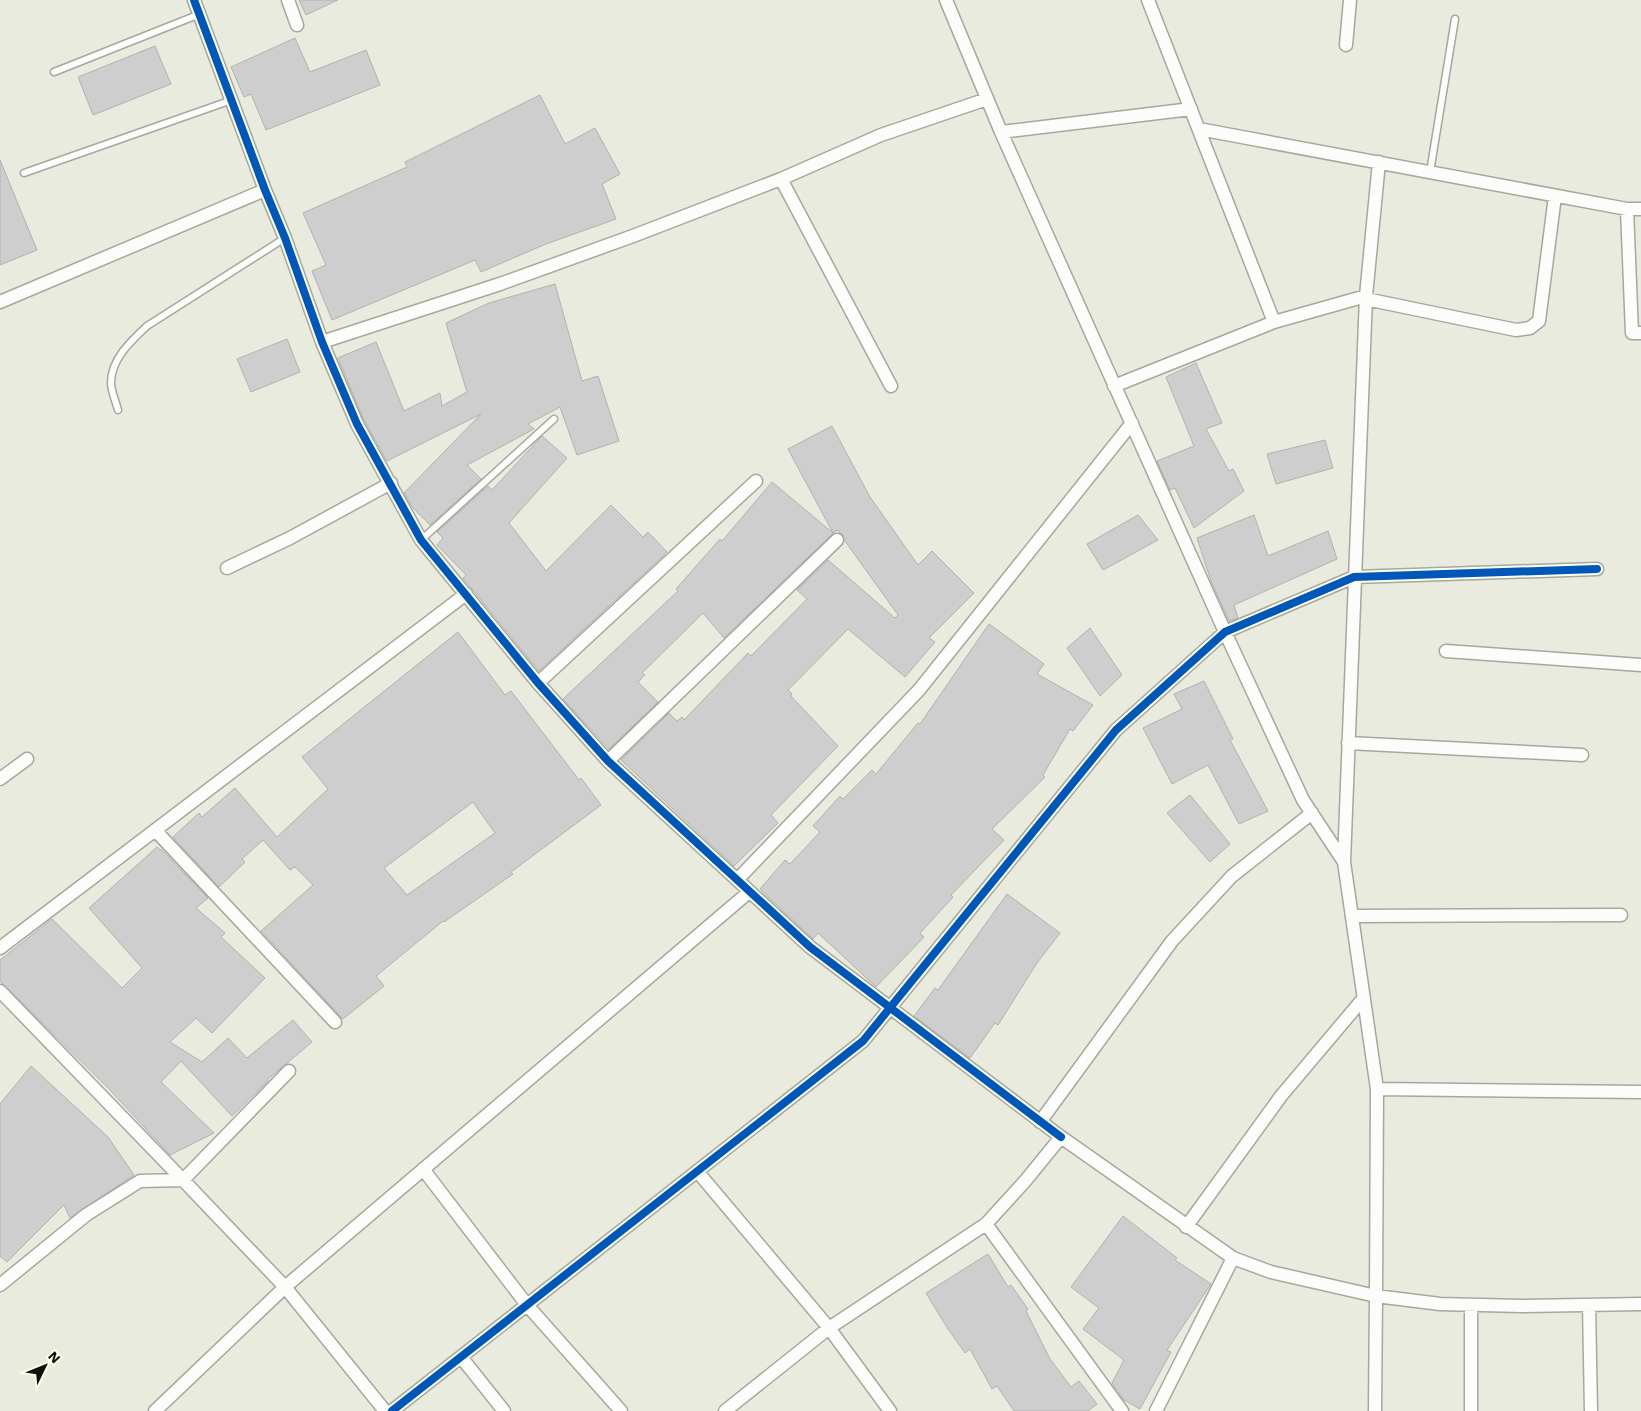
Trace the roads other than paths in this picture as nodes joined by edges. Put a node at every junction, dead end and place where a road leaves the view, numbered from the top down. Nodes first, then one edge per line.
1 (194, 0) edge
2 (288, 0) edge
3 (946, 0) edge
4 (1148, 0) edge
5 (1350, 0) edge
6 (200, 14) junction
7 (1455, 19) dead end
8 (296, 25) dead end
9 (1346, 45) dead end
10 (54, 72) dead end
11 (233, 99) junction
12 (987, 99) junction
13 (1191, 109) junction
14 (1199, 129) junction
15 (1001, 132) junction
16 (1379, 162) junction
17 (24, 172) dead end
18 (1430, 172) junction
19 (781, 179) junction
20 (265, 190) junction
21 (1555, 196) junction
22 (1627, 209) junction
23 (1641, 209) edge
24 (285, 238) junction
25 (1366, 297) junction
26 (0, 302) edge
27 (1274, 322) junction
28 (1641, 333) edge
29 (322, 342) junction
30 (891, 386) dead end
31 (1114, 386) junction
32 (118, 410) dead end
33 (554, 419) dead end
34 (1132, 423) junction
35 (756, 481) dead end
36 (391, 483) junction
37 (421, 540) junction
38 (837, 540) dead end
39 (227, 568) dead end
40 (1597, 569) dead end
41 (1354, 577) junction
42 (466, 594) junction
43 (1224, 632) junction
44 (1446, 651) dead end
45 (1641, 665) edge
46 (538, 683) junction
47 (1348, 743) junction
48 (1582, 755) dead end
49 (27, 759) dead end
50 (608, 761) junction
51 (0, 779) edge
52 (1312, 813) junction
53 (155, 830) junction
54 (1344, 862) junction
55 (737, 880) junction
56 (749, 892) junction
57 (1621, 915) dead end
58 (1352, 916) junction
59 (0, 948) edge
60 (0, 991) edge
61 (1362, 1000) junction
62 (890, 1008) junction
63 (335, 1022) dead end
64 (289, 1071) dead end
65 (1377, 1089) junction
66 (1641, 1092) edge
67 (1040, 1122) junction
68 (1061, 1137) junction
69 (423, 1169) junction
70 (698, 1171) junction
71 (183, 1180) junction
72 (986, 1224) junction
73 (1186, 1227) junction
74 (1233, 1258) junction
75 (0, 1285) edge
76 (285, 1287) junction
77 (1376, 1296) junction
78 (1641, 1304) edge
79 (527, 1305) junction
80 (1471, 1305) junction
81 (1589, 1305) junction
82 (829, 1328) junction
83 (461, 1357) junction
84 (155, 1411) edge
85 (385, 1411) edge
86 (392, 1411) edge
87 (504, 1411) edge
88 (621, 1411) edge
89 (725, 1411) edge
90 (890, 1411) edge
91 (1122, 1411) edge
92 (1156, 1411) edge
93 (1375, 1411) edge
94 (1472, 1411) edge
95 (1591, 1411) edge

1 - 6 street
2 - 8 street
3 - 12 street
4 - 13 street
5 - 9 street
6 - 10 lane
6 - 11 street
7 - 18 lane
11 - 17 lane
11 - 20 street
12 - 15 street
12 - 19 street
13 - 14 street
13 - 15 street
14 - 16 street
14 - 27 street
15 - 31 street
16 - 18 street
16 - 25 street
18 - 21 street
19 - 29 street
19 - 30 street
20 - 24 street
20 - 26 street
21 - 22 street
21 - 25 street
22 - 23 street
22 - 28 street
24 - 29 street
24 - 32 lane
25 - 27 street
25 - 41 street
27 - 31 street
29 - 36 street
31 - 34 street
33 - 37 lane
34 - 43 street
34 - 55 street
35 - 46 street
36 - 37 street
36 - 39 street
37 - 42 street
38 - 50 street
40 - 41 street
41 - 43 street
41 - 47 street
42 - 46 street
42 - 53 street
43 - 52 street
43 - 62 street
44 - 45 street
46 - 50 street
47 - 48 street
47 - 54 street
49 - 51 street
50 - 55 street
52 - 54 street
52 - 67 street
53 - 59 street
53 - 63 street
54 - 58 street
55 - 56 street
56 - 62 street
56 - 69 street
57 - 58 street
58 - 61 street
60 - 71 street
61 - 65 street
61 - 73 street
62 - 67 street
62 - 70 street
64 - 71 street
65 - 66 street
65 - 77 street
67 - 68 street
68 - 72 street
68 - 73 street
69 - 76 street
69 - 79 street
70 - 79 street
70 - 82 street
71 - 75 street
71 - 76 street
72 - 82 street
72 - 91 street
73 - 74 street
74 - 77 street
74 - 92 street
76 - 84 street
76 - 85 street
77 - 80 street
77 - 93 street
78 - 81 street
79 - 83 street
79 - 88 street
80 - 81 street
80 - 94 street
81 - 95 street
82 - 89 street
82 - 90 street
83 - 86 street
83 - 87 street

